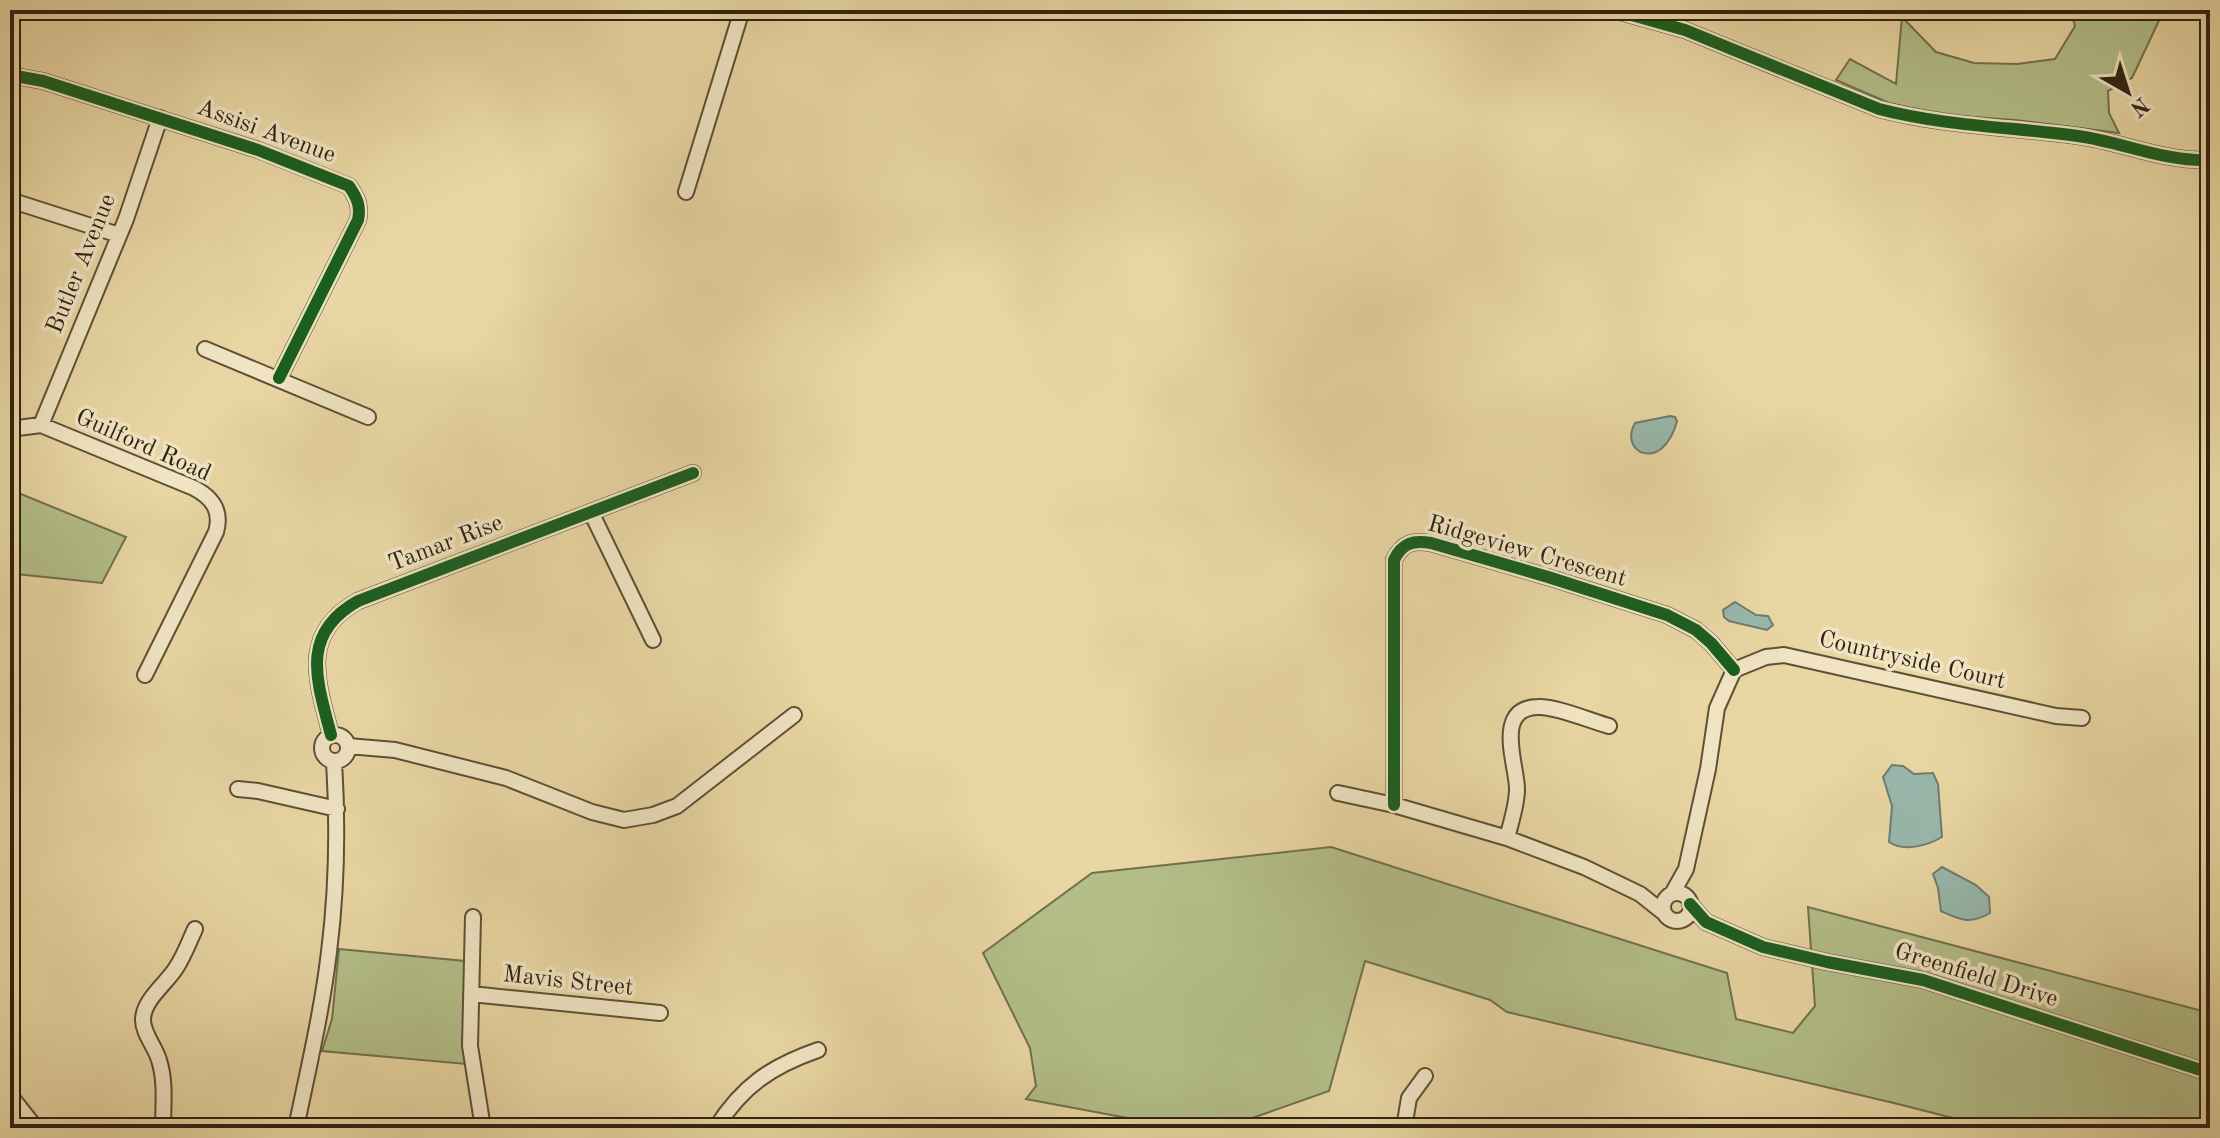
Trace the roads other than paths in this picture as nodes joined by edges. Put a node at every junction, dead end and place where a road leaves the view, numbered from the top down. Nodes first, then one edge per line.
1 (742, 10) edge
2 (1614, 10) edge
3 (10, 75) edge
4 (160, 118) junction
5 (2210, 160) edge
6 (686, 192) dead end
7 (16, 202) dead end
8 (119, 235) junction
9 (205, 349) dead end
10 (279, 378) junction
11 (368, 417) dead end
12 (41, 425) junction
13 (10, 429) edge
14 (693, 473) dead end
15 (591, 512) junction
16 (653, 640) dead end
17 (1734, 670) junction
18 (145, 675) dead end
19 (794, 715) dead end
20 (2082, 718) dead end
21 (1609, 726) dead end
22 (331, 735) junction
23 (348, 746) junction
24 (334, 761) junction
25 (238, 789) dead end
26 (1338, 793) dead end
27 (1394, 805) junction
28 (337, 809) junction
29 (1507, 838) junction
30 (1686, 869) junction
31 (1640, 894) junction
32 (1671, 894) junction
33 (1690, 902) junction
34 (1664, 913) junction
35 (473, 917) dead end
36 (1679, 921) junction
37 (1706, 922) junction
38 (195, 929) dead end
39 (471, 994) junction
40 (660, 1013) dead end
41 (818, 1050) dead end
42 (2210, 1073) edge
43 (1425, 1076) dead end
44 (10, 1095) edge
45 (36, 1128) edge
46 (163, 1128) edge
47 (296, 1128) edge
48 (483, 1128) edge
49 (716, 1128) edge
50 (1404, 1128) edge

1 - 6 street
2 - 5 street
3 - 4 street, Assisi Avenue
4 - 8 street, Butler Avenue
4 - 10 street, Assisi Avenue
7 - 8 street
8 - 12 street, Butler Avenue
9 - 10 street
10 - 11 street
12 - 13 street, Guilford Road
12 - 18 street, Guilford Road
14 - 15 street, Tamar Rise
15 - 16 street
15 - 22 street, Tamar Rise
17 - 20 street, Countryside Court
17 - 27 street, Ridgeview Crescent
17 - 30 street
19 - 23 street
21 - 29 street
22 - 23 street
22 - 24 street
23 - 24 street
24 - 28 street
25 - 28 street
26 - 27 street
27 - 29 street
28 - 47 street
29 - 31 street
30 - 32 street
30 - 33 street
31 - 32 street
31 - 34 street
32 - 33 street
32 - 34 street
33 - 36 street
33 - 37 street, Greenfield Drive
34 - 36 street
35 - 39 street
36 - 37 street, Greenfield Drive
37 - 42 street, Greenfield Drive
38 - 46 street
39 - 40 street, Mavis Street
39 - 48 street
41 - 49 street
43 - 50 street
44 - 45 street

